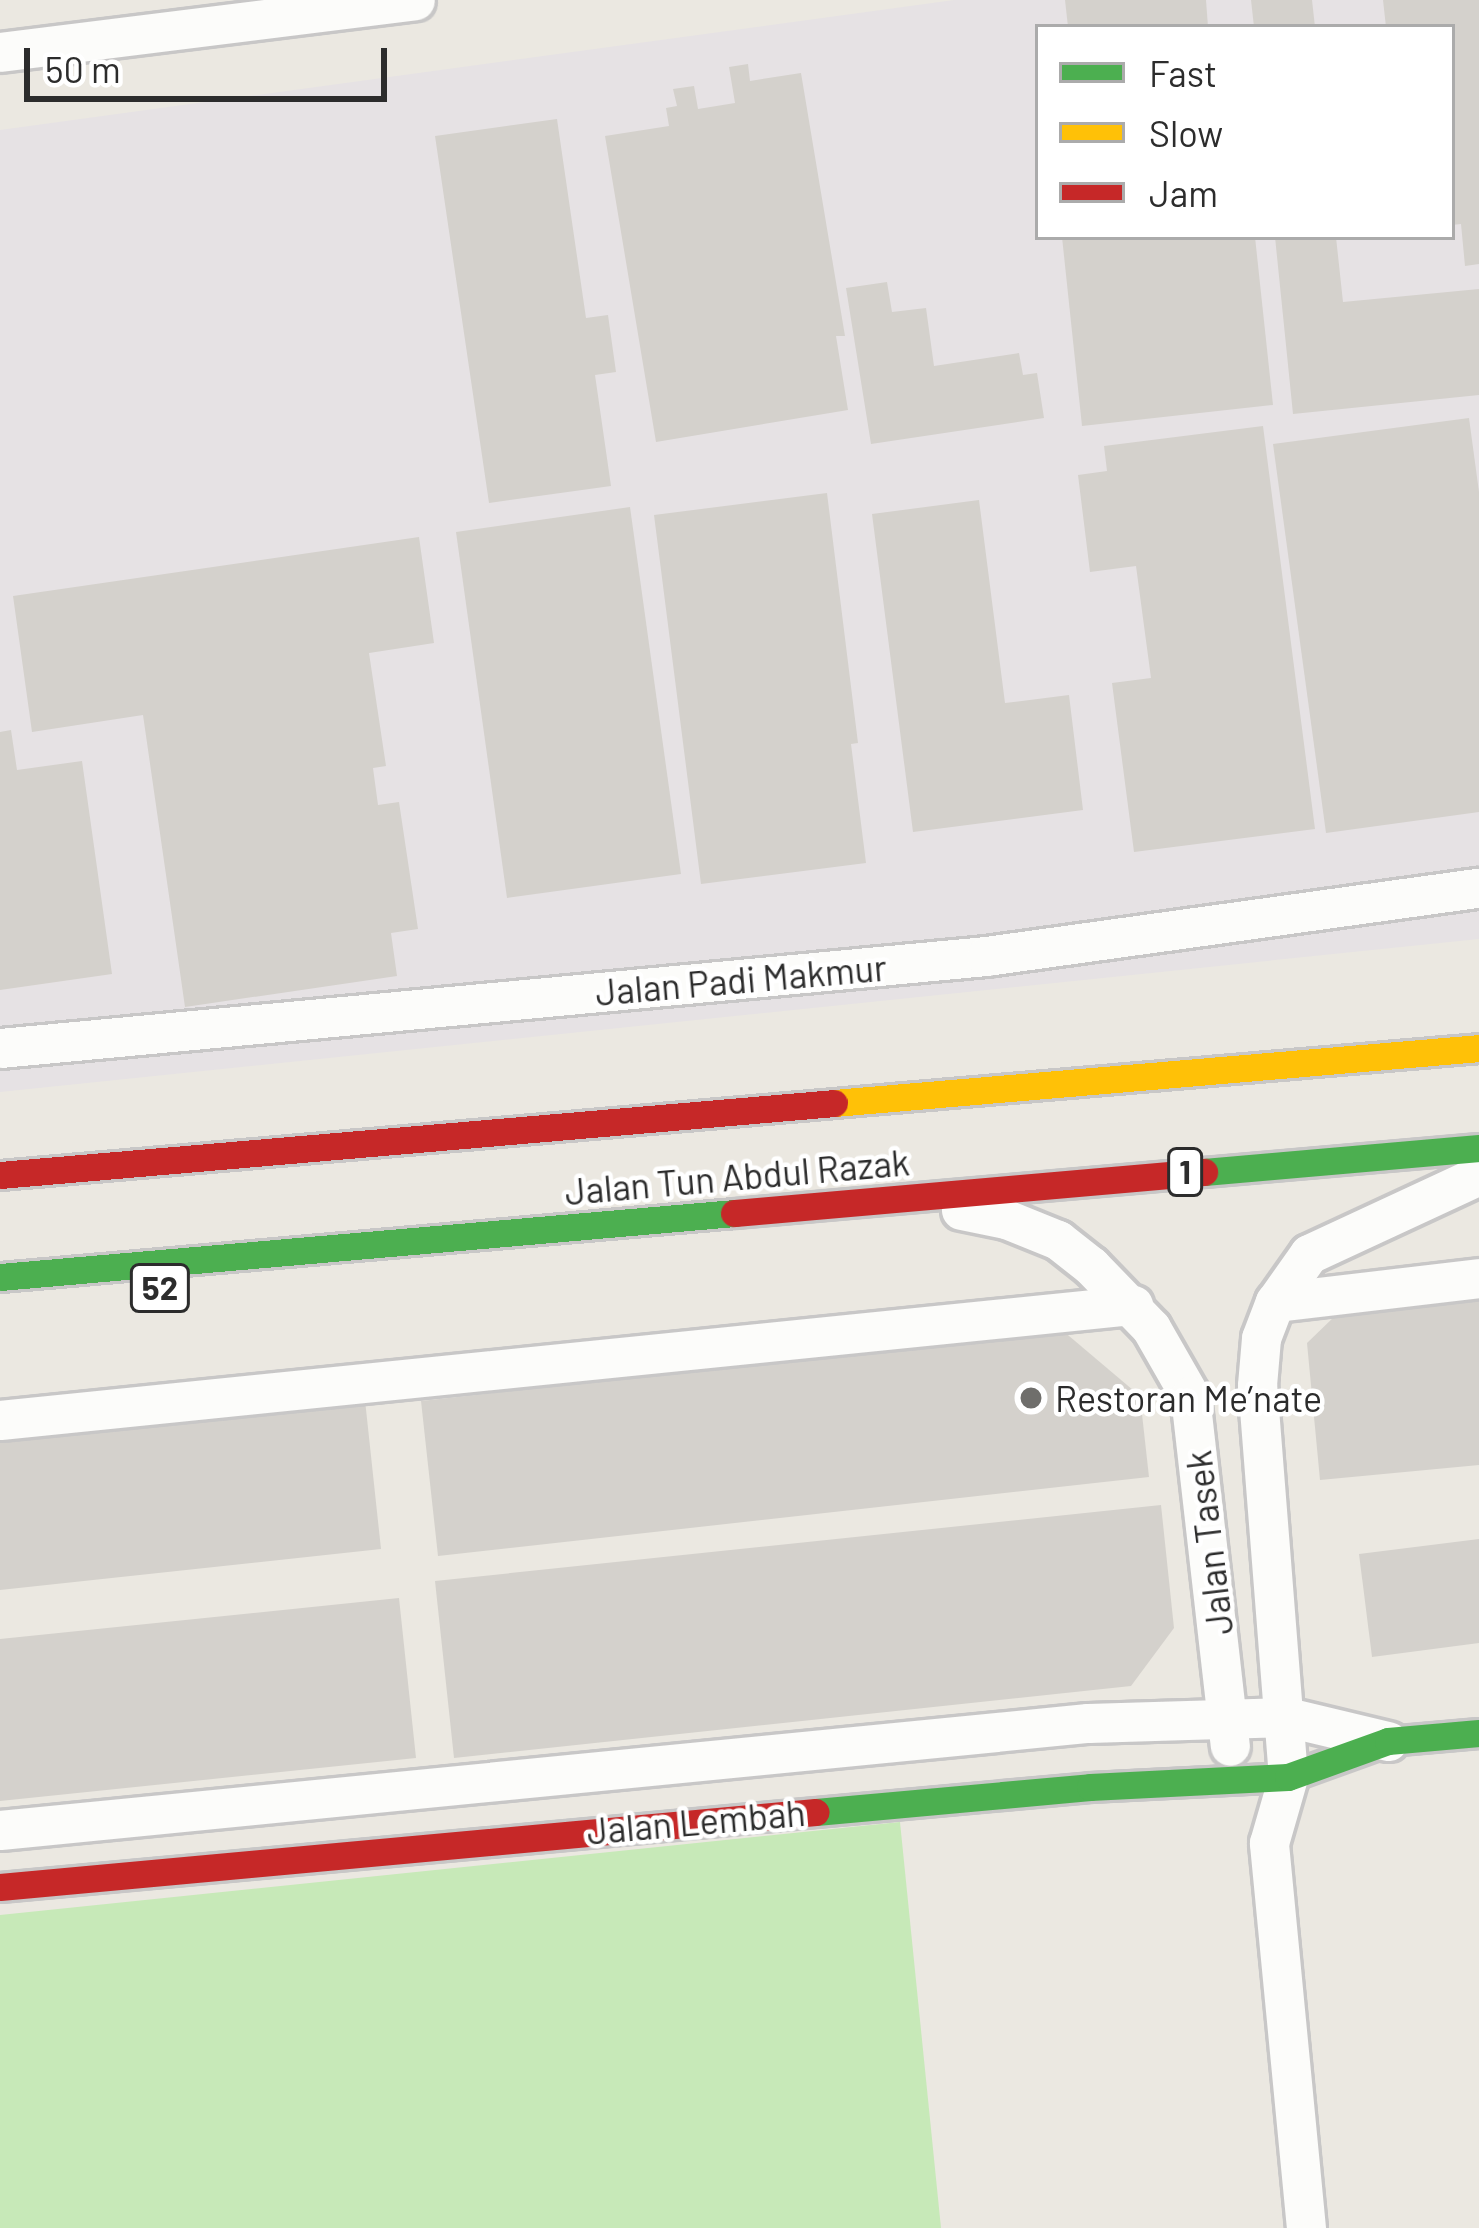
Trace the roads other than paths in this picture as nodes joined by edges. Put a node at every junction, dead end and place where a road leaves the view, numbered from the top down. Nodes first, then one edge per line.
1 (415, 0) edge
2 (0, 52) edge
3 (1479, 888) edge
4 (0, 1048) edge
5 (1479, 1048) edge
6 (1479, 1148) edge
7 (0, 1175) edge
8 (1479, 1175) edge
9 (891, 1201) junction
10 (320, 1246) junction
11 (0, 1277) edge
12 (1479, 1277) edge
13 (125, 1297) dead end
14 (1275, 1303) junction
15 (1133, 1305) junction
16 (0, 1420) edge
17 (1287, 1717) junction
18 (1228, 1719) junction
19 (1479, 1733) edge
20 (1388, 1741) junction
21 (1288, 1777) junction
22 (1232, 1782) junction
23 (438, 1787) junction
24 (0, 1830) edge
25 (445, 1843) junction
26 (1269, 1843) junction
27 (0, 1887) edge
28 (1306, 2228) edge

1 - 2 street
3 - 4 street, Jalan Padi Makmur
5 - 7 main road, Jalan Tun Abdul Razak
6 - 9 main road, Jalan Tun Abdul Razak / 1
8 - 14 street, Jalan Tasek
9 - 10 main road, Jalan Tun Abdul Razak / 1
9 - 15 street, Jalan Tasek
10 - 11 main road, Jalan Tun Abdul Razak / 1
10 - 13 main road, 52
12 - 14 street
14 - 17 street, Jalan Tasek
15 - 16 street
15 - 18 street, Jalan Tasek
17 - 18 street, Jalan Lembah
17 - 20 street, Jalan Lembah
17 - 21 street, Jalan Tasek
18 - 22 street, Jalan Tasek
18 - 23 street, Jalan Lembah
19 - 20 main road, Jalan Lembah
20 - 21 main road, Jalan Lembah
21 - 22 main road, Jalan Lembah
21 - 26 street, Jalan Tasek
22 - 25 main road, Jalan Lembah
22 - 26 street, Jalan Tasek
23 - 24 street, Jalan Lembah
23 - 25 street
25 - 27 main road, Jalan Lembah
26 - 28 street, Jalan Tasek

